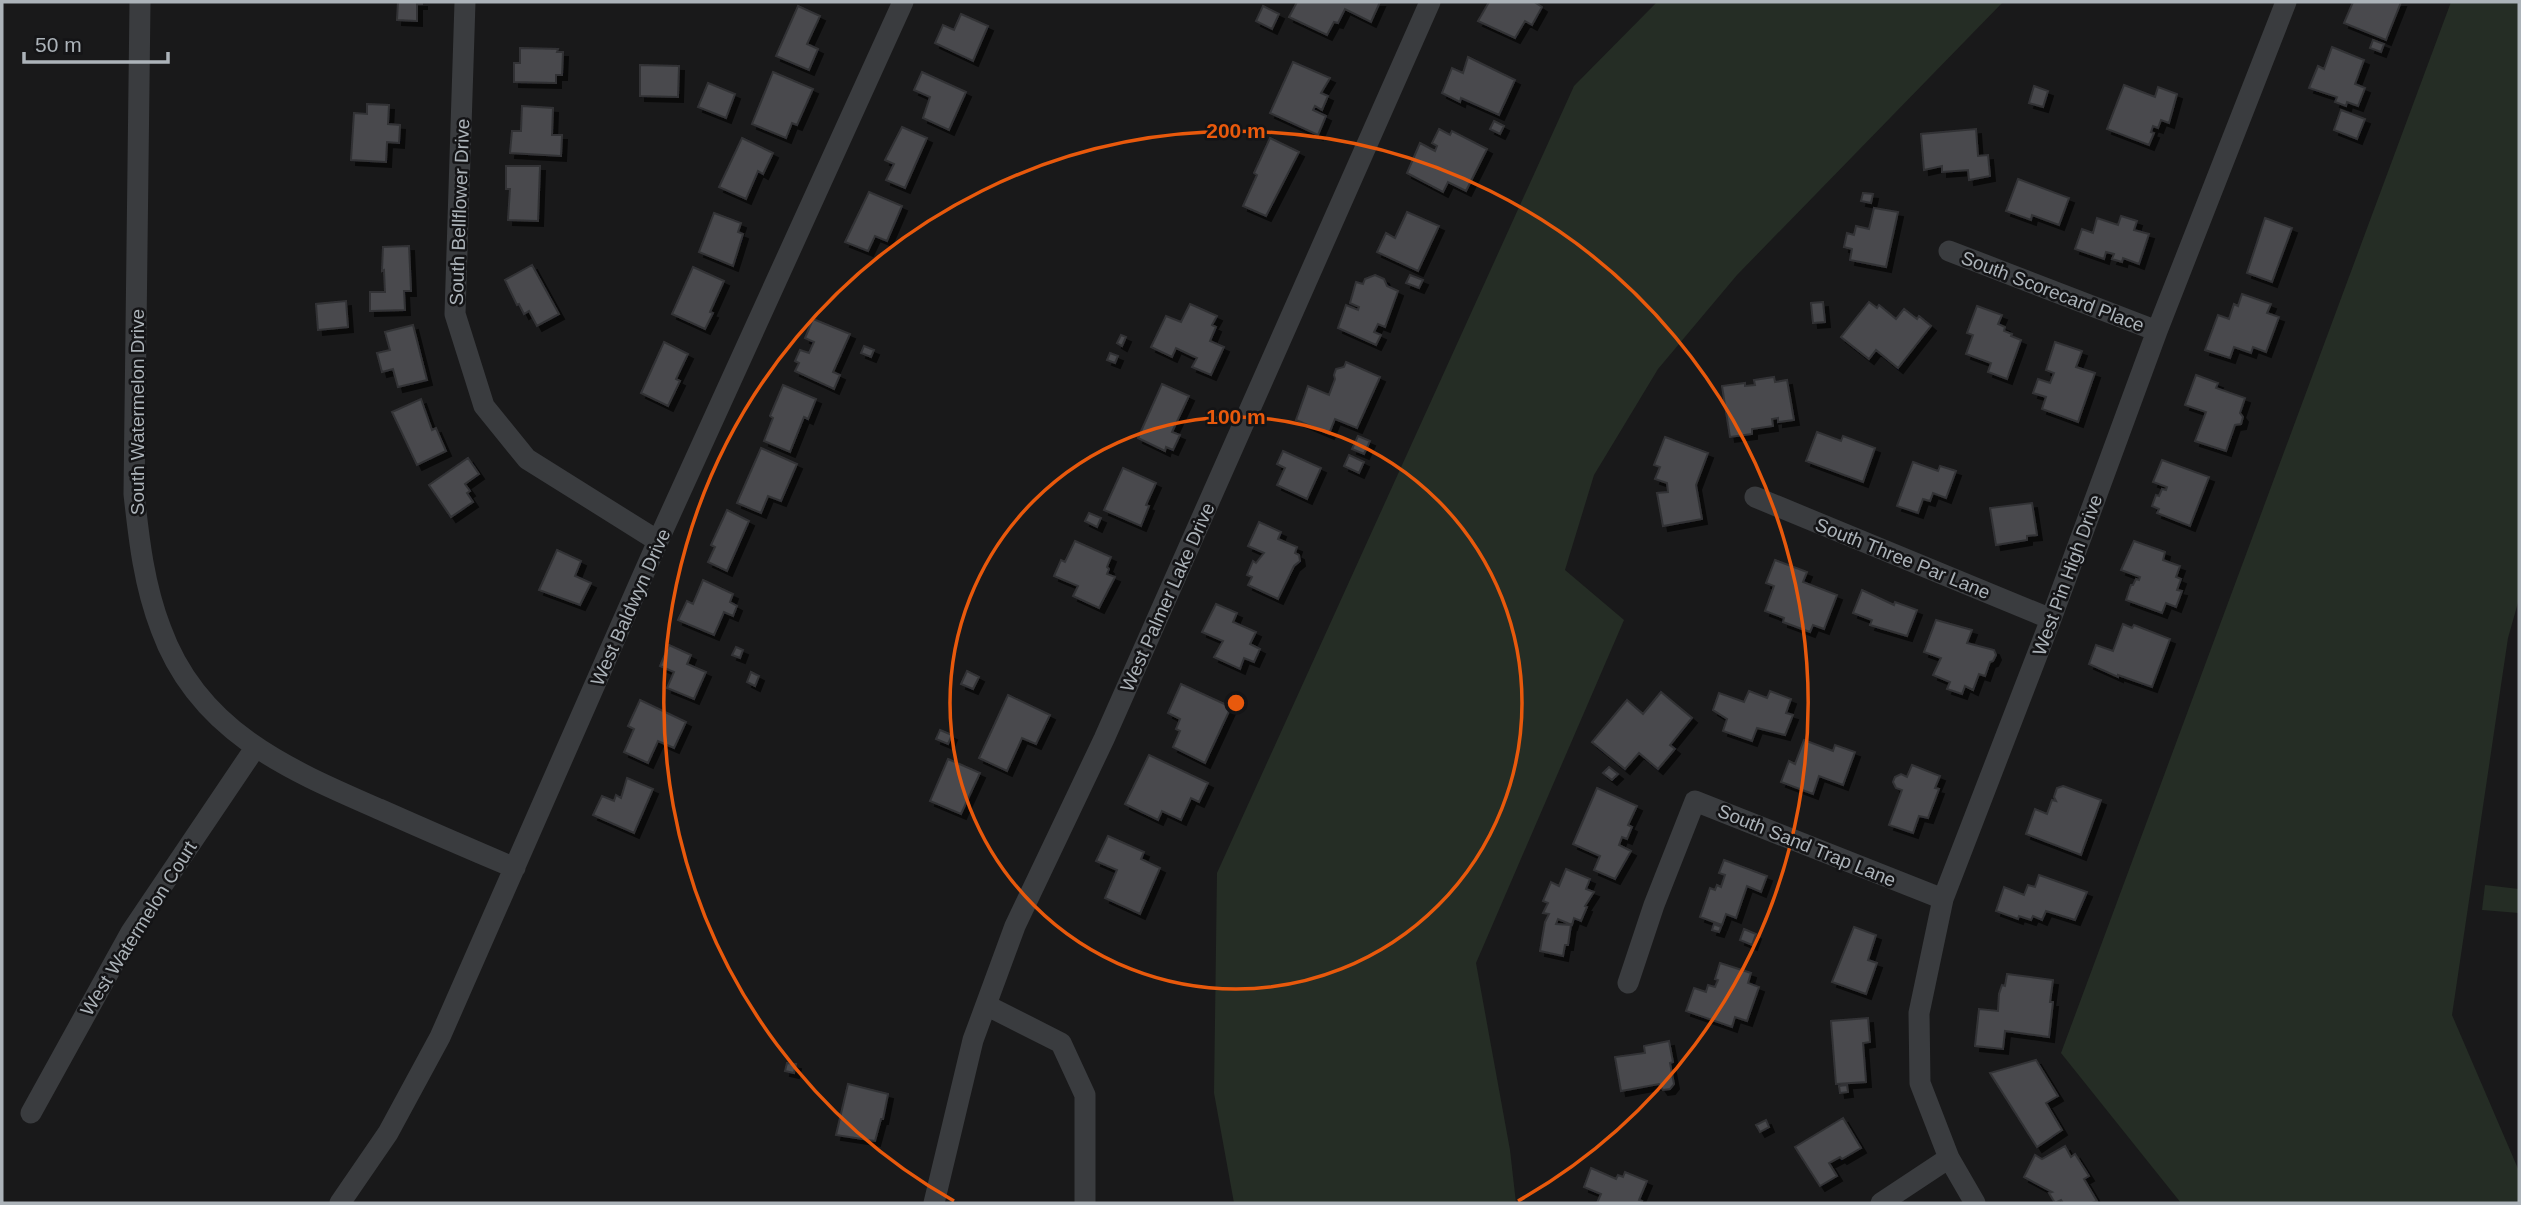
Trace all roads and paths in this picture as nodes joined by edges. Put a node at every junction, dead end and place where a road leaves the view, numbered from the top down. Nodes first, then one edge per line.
1 (140, 2) edge
2 (465, 2) edge
3 (903, 2) edge
4 (1430, 2) edge
5 (2286, 2) edge
6 (1948, 251) dead end
7 (2157, 331) junction
8 (1755, 498) dead end
9 (658, 541) junction
10 (2051, 619) junction
11 (255, 748) junction
12 (515, 869) junction
13 (1943, 899) junction
14 (1628, 983) dead end
15 (986, 1005) junction
16 (31, 1114) dead end
17 (1949, 1158) junction
18 (340, 1203) edge
19 (934, 1203) edge
20 (1084, 1203) edge
21 (1881, 1203) edge
22 (1975, 1203) edge

1 - 11 street, South Watermelon Drive
2 - 9 street, South Bellflower Drive
3 - 9 street, West Baldwyn Drive
4 - 15 street, West Palmer Lake Drive
5 - 7 street, West Pin High Drive
6 - 7 street, South Scorecard Place
7 - 10 street, West Pin High Drive
8 - 10 street, South Three Par Lane
9 - 12 street, West Baldwyn Drive
10 - 13 street, West Pin High Drive
11 - 12 street, South Watermelon Drive
11 - 16 street, West Watermelon Court
12 - 18 street, West Baldwyn Drive
13 - 14 street, South Sand Trap Lane
13 - 17 street, West Pin High Drive
15 - 19 street, West Palmer Lake Drive
15 - 20 street
17 - 21 street
17 - 22 street, West Pin High Drive

